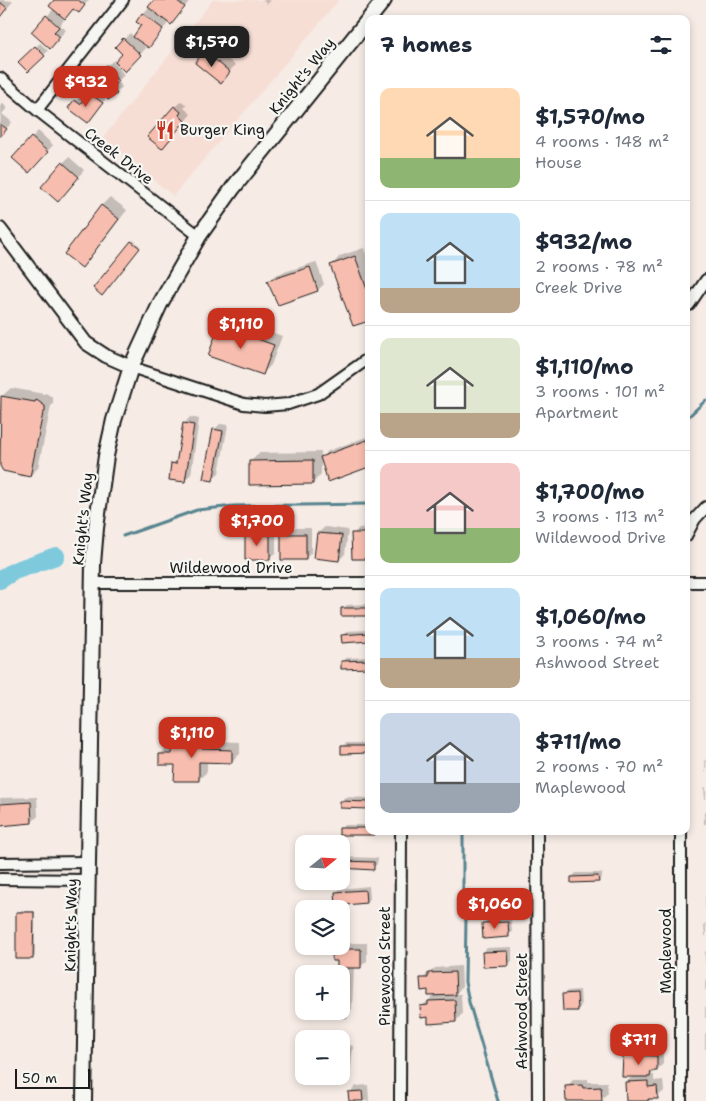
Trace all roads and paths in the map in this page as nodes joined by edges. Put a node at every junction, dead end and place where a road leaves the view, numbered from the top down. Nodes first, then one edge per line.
1 (123, 0) edge
2 (384, 0) edge
3 (372, 15) edge
4 (365, 24) edge
5 (0, 78) edge
6 (37, 110) junction
7 (0, 229) edge
8 (199, 236) junction
9 (706, 280) edge
10 (690, 304) edge
11 (365, 361) edge
12 (131, 367) junction
13 (706, 507) edge
14 (690, 528) edge
15 (690, 582) edge
16 (706, 582) edge
17 (92, 583) junction
18 (365, 583) edge
19 (401, 835) edge
20 (537, 835) edge
21 (681, 835) edge
22 (88, 862) junction
23 (0, 863) edge
24 (0, 879) edge
25 (88, 880) junction
26 (84, 1101) edge
27 (400, 1101) edge
28 (538, 1101) edge
29 (681, 1101) edge

1 - 6 street
2 - 3 main road, Knight's Way
4 - 8 main road, Knight's Way
5 - 6 street, Creek Drive
6 - 8 street, Creek Drive
7 - 12 street
8 - 12 main road, Knight's Way
9 - 10 street
11 - 12 street
12 - 17 main road, Knight's Way
13 - 14 street
15 - 16 street
17 - 18 street, Wildewood Drive
17 - 22 main road, Knight's Way
19 - 27 street, Pinewood Street
20 - 28 street, Ashwood Street
21 - 29 street, Maplewood
22 - 23 street
22 - 25 main road, Knight's Way
24 - 25 street
25 - 26 main road, Knight's Way

